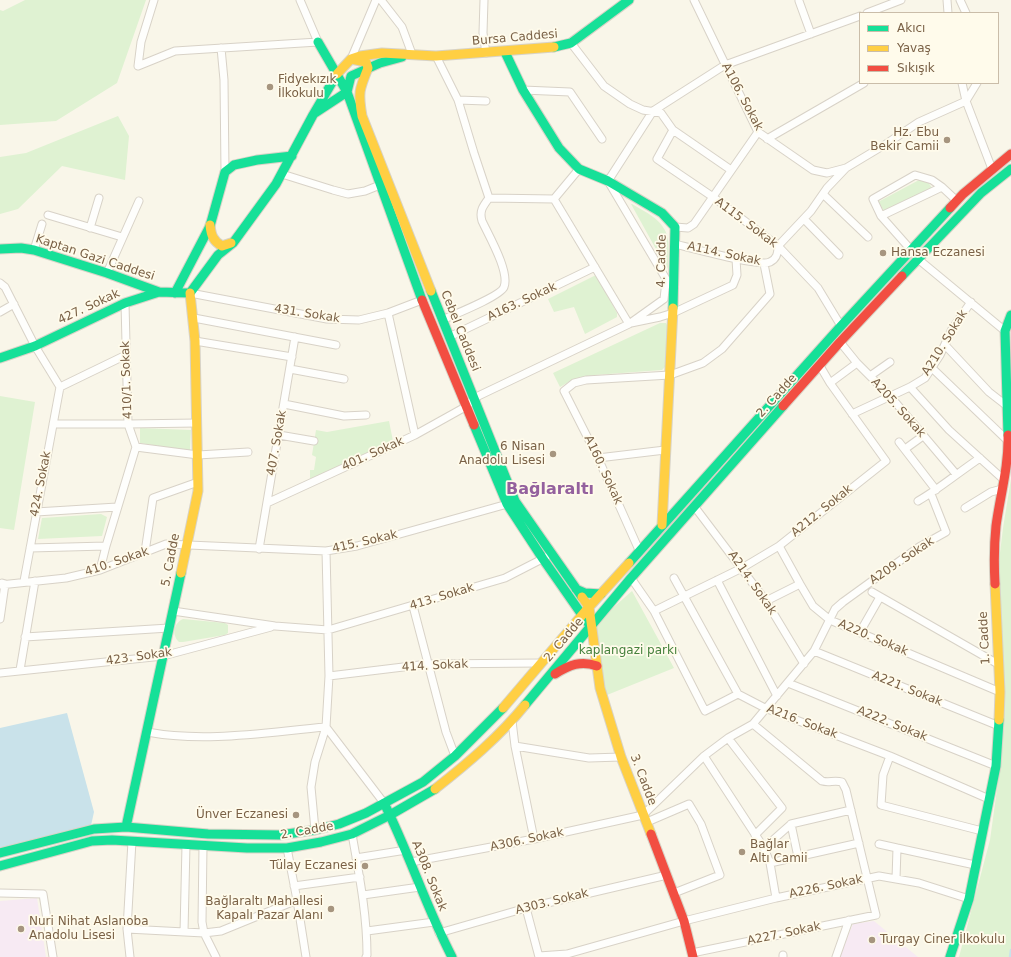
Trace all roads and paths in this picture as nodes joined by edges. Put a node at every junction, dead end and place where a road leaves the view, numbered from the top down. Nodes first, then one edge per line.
1 (154, 0) edge
2 (300, 0) edge
3 (376, 0) edge
4 (381, 0) edge
5 (484, 0) edge
6 (629, 0) edge
7 (694, 0) edge
8 (901, 0) edge
9 (947, 0) edge
10 (960, 0) edge
11 (799, 1) dead end
12 (870, 12) edge
13 (948, 12) edge
14 (966, 12) edge
15 (859, 16) edge
16 (812, 34) junction
17 (318, 42) junction
18 (571, 42) junction
19 (221, 48) junction
20 (505, 52) junction
21 (486, 53) junction
22 (412, 54) junction
23 (436, 56) junction
24 (350, 59) junction
25 (725, 65) junction
26 (368, 68) junction
27 (337, 74) junction
28 (862, 84) edge
29 (962, 84) edge
30 (976, 84) edge
31 (523, 90) junction
32 (347, 92) junction
33 (458, 100) junction
34 (486, 101) dead end
35 (966, 101) junction
36 (653, 111) junction
37 (313, 115) junction
38 (673, 130) junction
39 (758, 132) junction
40 (767, 138) junction
41 (602, 139) dead end
42 (1011, 154) edge
43 (292, 156) junction
44 (846, 168) junction
45 (579, 169) junction
46 (992, 169) junction
47 (1011, 169) edge
48 (732, 170) junction
49 (225, 172) junction
50 (282, 174) junction
51 (608, 181) junction
52 (380, 185) junction
53 (942, 187) junction
54 (823, 194) junction
55 (713, 197) junction
56 (99, 198) dead end
57 (489, 198) junction
58 (554, 199) junction
59 (139, 201) dead end
60 (957, 202) junction
61 (48, 215) dead end
62 (881, 216) junction
63 (804, 219) junction
64 (42, 224) dead end
65 (210, 225) junction
66 (675, 227) junction
67 (90, 228) junction
68 (122, 237) junction
69 (868, 237) dead end
70 (233, 242) junction
71 (675, 244) junction
72 (778, 246) junction
73 (0, 249) edge
74 (34, 250) junction
75 (912, 251) junction
76 (839, 255) dead end
77 (736, 259) junction
78 (918, 259) junction
79 (764, 264) junction
80 (595, 267) junction
81 (107, 273) junction
82 (666, 281) junction
83 (0, 283) edge
84 (674, 291) junction
85 (159, 292) junction
86 (175, 293) junction
87 (190, 293) junction
88 (664, 299) junction
89 (422, 300) junction
90 (971, 302) junction
91 (125, 303) junction
92 (14, 304) junction
93 (0, 312) edge
94 (388, 313) junction
95 (673, 313) junction
96 (1011, 315) edge
97 (194, 318) junction
98 (443, 323) junction
99 (629, 324) junction
100 (841, 326) junction
101 (435, 331) junction
102 (1005, 331) junction
103 (449, 336) junction
104 (295, 337) junction
105 (195, 341) junction
106 (840, 342) junction
107 (336, 345) dead end
108 (945, 345) junction
109 (35, 346) junction
110 (126, 355) junction
111 (292, 357) junction
112 (0, 358) edge
113 (890, 362) dead end
114 (857, 363) junction
115 (820, 366) junction
116 (932, 368) junction
117 (290, 369) junction
118 (670, 375) junction
119 (870, 376) junction
120 (344, 379) dead end
121 (830, 383) junction
122 (60, 387) junction
123 (910, 387) junction
124 (890, 396) junction
125 (474, 398) junction
126 (284, 404) junction
127 (466, 406) junction
128 (1007, 406) junction
129 (852, 414) junction
130 (366, 415) dead end
131 (198, 423) junction
132 (53, 424) junction
133 (128, 424) junction
134 (278, 435) junction
135 (415, 435) junction
136 (923, 436) junction
137 (314, 441) dead end
138 (899, 442) dead end
139 (1008, 442) junction
140 (136, 447) junction
141 (905, 449) junction
142 (665, 450) junction
143 (248, 452) dead end
144 (198, 455) junction
145 (598, 458) junction
146 (980, 458) junction
147 (956, 474) junction
148 (198, 482) junction
149 (1003, 484) junction
150 (933, 492) junction
151 (511, 502) junction
152 (918, 502) dead end
153 (267, 503) junction
154 (694, 506) junction
155 (117, 507) junction
156 (965, 508) dead end
157 (36, 512) junction
158 (662, 525) junction
159 (106, 546) junction
160 (186, 546) junction
161 (779, 546) junction
162 (30, 548) junction
163 (259, 549) junction
164 (639, 550) junction
165 (326, 551) junction
166 (145, 552) junction
167 (551, 553) junction
168 (543, 559) junction
169 (742, 568) junction
170 (100, 570) junction
171 (631, 578) junction
172 (674, 578) dead end
173 (717, 580) junction
174 (24, 581) junction
175 (35, 581) junction
176 (2, 584) edge
177 (800, 584) junction
178 (576, 589) junction
179 (872, 592) dead end
180 (601, 594) junction
181 (684, 596) junction
182 (880, 597) junction
183 (766, 600) junction
184 (413, 606) junction
185 (589, 607) junction
186 (173, 611) junction
187 (654, 611) junction
188 (582, 615) junction
189 (0, 619) edge
190 (830, 620) junction
191 (275, 626) junction
192 (591, 627) junction
193 (169, 628) junction
194 (328, 630) junction
195 (860, 632) junction
196 (25, 637) junction
197 (814, 651) junction
198 (163, 656) junction
199 (541, 663) junction
200 (428, 664) junction
201 (804, 664) junction
202 (998, 664) junction
203 (597, 666) junction
204 (20, 670) junction
205 (0, 673) edge
206 (330, 676) junction
207 (547, 680) junction
208 (788, 683) junction
209 (1000, 692) junction
210 (738, 694) junction
211 (777, 696) junction
212 (765, 708) junction
213 (512, 721) junction
214 (752, 724) junction
215 (999, 726) junction
216 (326, 727) junction
217 (147, 732) junction
218 (728, 738) junction
219 (515, 746) junction
220 (455, 756) junction
221 (704, 756) junction
222 (890, 756) junction
223 (621, 757) junction
224 (996, 766) junction
225 (988, 799) junction
226 (384, 803) junction
227 (851, 810) junction
228 (390, 815) junction
229 (645, 818) junction
230 (791, 824) junction
231 (126, 827) junction
232 (314, 830) junction
233 (982, 831) junction
234 (352, 834) junction
235 (755, 836) junction
236 (534, 839) junction
237 (132, 840) junction
238 (859, 843) junction
239 (186, 844) junction
240 (880, 844) dead end
241 (204, 846) junction
242 (286, 848) junction
243 (764, 848) junction
244 (897, 848) junction
245 (406, 850) junction
246 (0, 853) edge
247 (798, 857) junction
248 (356, 858) junction
249 (411, 862) junction
250 (770, 863) junction
251 (976, 865) junction
252 (0, 866) edge
253 (667, 874) junction
254 (360, 877) junction
255 (868, 878) junction
256 (896, 879) junction
257 (294, 886) junction
258 (420, 887) junction
259 (0, 893) edge
260 (674, 893) junction
261 (363, 895) junction
262 (776, 898) junction
263 (969, 899) junction
264 (297, 900) junction
265 (526, 908) junction
266 (849, 920) junction
267 (684, 921) junction
268 (434, 922) junction
269 (127, 929) junction
270 (367, 931) junction
271 (184, 932) junction
272 (204, 932) junction
273 (439, 933) junction
274 (692, 955) edge
275 (539, 956) edge
276 (53, 957) edge
277 (130, 957) edge
278 (216, 957) edge
279 (306, 957) edge
280 (366, 957) edge
281 (452, 957) edge
282 (836, 957) edge
283 (950, 957) edge

1 - 19 street
2 - 17 street
3 - 24 street
4 - 22 street
5 - 21 street
6 - 18 main road, Bursa Caddesi
7 - 25 street, A106. Sokak
8 - 12 street
9 - 13 street
10 - 14 street
11 - 16 street
15 - 16 street
16 - 25 street
17 - 19 street
17 - 27 main road, Cebel Caddesi
18 - 20 main road, Bursa Caddesi
18 - 36 street
19 - 49 street
20 - 21 main road, Bursa Caddesi
20 - 31 main road, 4. Cadde
21 - 23 main road, Bursa Caddesi
22 - 23 main road, Bursa Caddesi
22 - 24 main road, Bursa Caddesi
22 - 26 main road
23 - 33 street
24 - 26 main road
24 - 27 main road
25 - 36 street
25 - 39 street, A106. Sokak
26 - 32 main road
26 - 98 main road, Cebel Caddesi
27 - 32 main road, Cebel Caddesi
27 - 37 main road
28 - 40 street
29 - 35 street
30 - 35 street
31 - 41 street
31 - 45 main road, 4. Cadde
32 - 37 main road
32 - 52 main road, Cebel Caddesi
33 - 34 street
33 - 57 street
35 - 44 street, A106. Sokak
35 - 46 street
36 - 38 street
36 - 51 street
37 - 43 main road
38 - 48 street
38 - 55 street, A115. Sokak
39 - 40 street, A106. Sokak
39 - 48 street
40 - 44 street, A106. Sokak
42 - 46 main road, 2. Cadde
43 - 49 main road
43 - 50 main road
44 - 54 street, A114. Sokak
45 - 51 main road, 4. Cadde
45 - 58 street
46 - 60 main road, 2. Cadde
47 - 78 main road, 2. Cadde
48 - 55 street
49 - 65 main road
50 - 52 street
50 - 70 main road
51 - 66 main road, 4. Cadde
51 - 82 street
52 - 89 main road, Cebel Caddesi
53 - 60 street
53 - 62 street
53 - 62 street
54 - 63 street, A114. Sokak
54 - 69 street
55 - 66 street
55 - 72 street, A115. Sokak
56 - 67 street
57 - 58 street
57 - 98 street
58 - 80 street
59 - 68 street
60 - 75 main road, 2. Cadde
61 - 67 street
62 - 75 street
63 - 72 street, A114. Sokak
63 - 76 street
64 - 74 street
65 - 70 main road
65 - 86 main road
66 - 71 main road, 4. Cadde
67 - 68 street
68 - 81 street
70 - 87 main road
71 - 77 street, A114. Sokak
71 - 84 main road, 4. Cadde
72 - 79 street, A114. Sokak
72 - 100 street, A115. Sokak
73 - 74 main road, Kaptan Gazi Caddesi
74 - 81 main road, Kaptan Gazi Caddesi
75 - 100 main road, 2. Cadde
77 - 79 street, A114. Sokak
77 - 95 street
78 - 90 street
78 - 106 main road, 2. Cadde
79 - 118 street
80 - 99 street
80 - 103 street, A163. Sokak
81 - 85 main road, Kaptan Gazi Caddesi
82 - 84 street
82 - 88 street
83 - 92 street
84 - 88 street
84 - 95 main road, 4. Cadde
85 - 86 main road, 427. Sokak
85 - 91 main road, 427. Sokak
86 - 87 main road, 427. Sokak
87 - 94 street, 431. Sokak
87 - 97 main road, 5. Cadde
88 - 99 street
89 - 94 street, 431. Sokak
89 - 101 main road, Cebel Caddesi
90 - 102 street
90 - 108 street, A210. Sokak
91 - 109 main road, 427. Sokak
91 - 110 street, 410/1. Sokak
92 - 93 street
92 - 109 street
94 - 135 street
95 - 99 street
95 - 118 main road, 4. Cadde
96 - 102 main road, 1. Cadde
97 - 104 street
97 - 105 main road, 5. Cadde
98 - 101 main road
98 - 103 main road, Cebel Caddesi
99 - 125 street, 401. Sokak
100 - 158 main road, 2. Cadde
101 - 127 main road, Cebel Caddesi
102 - 128 main road, 1. Cadde
103 - 125 main road, Cebel Caddesi
104 - 107 street
104 - 111 street, 407. Sokak
105 - 111 street
105 - 131 main road, 5. Cadde
106 - 114 street, A205. Sokak
106 - 115 main road, 2. Cadde
108 - 116 street, A210. Sokak
108 - 128 street
109 - 112 main road, 427. Sokak
109 - 122 street
110 - 122 street
110 - 133 street, 410/1. Sokak
111 - 117 street, 407. Sokak
113 - 119 street
114 - 119 street, A205. Sokak
114 - 121 street
115 - 121 street, A212. Sokak
115 - 154 main road, 2. Cadde
116 - 123 street, A210. Sokak
116 - 139 street
117 - 120 street
117 - 126 street, 407. Sokak
118 - 142 main road, 4. Cadde
118 - 145 street, A160. Sokak
119 - 124 street, A205. Sokak
121 - 129 street, A212. Sokak
122 - 132 street, 424. Sokak
123 - 124 street, A210. Sokak
123 - 146 street
124 - 129 street, A210. Sokak
124 - 136 street, A205. Sokak
125 - 127 street, 401. Sokak
125 - 151 main road, Cebel Caddesi
126 - 130 street
126 - 134 street, 407. Sokak
127 - 135 street, 401. Sokak
127 - 151 main road, Cebel Caddesi
128 - 139 main road, 1. Cadde
129 - 161 street, A212. Sokak
131 - 133 street
131 - 144 main road, 5. Cadde
132 - 133 street
132 - 157 street, 424. Sokak
133 - 140 street, 410/1. Sokak
134 - 137 street
134 - 153 street, 407. Sokak
135 - 153 street, 401. Sokak
136 - 141 street
136 - 147 street, A205. Sokak
138 - 141 street
139 - 149 main road, 1. Cadde
140 - 144 street
140 - 155 street
141 - 150 street
142 - 145 street
142 - 158 main road, 4. Cadde
143 - 144 street
144 - 148 main road, 5. Cadde
145 - 164 street, A160. Sokak
146 - 147 street
146 - 149 street
147 - 150 street
148 - 160 main road, 5. Cadde
148 - 166 street
149 - 156 street
149 - 202 main road, 1. Cadde
150 - 152 street
150 - 190 street, A209. Sokak
151 - 165 street, 415. Sokak
151 - 167 main road, Cebel Caddesi
151 - 168 main road, Cebel Caddesi
153 - 163 street, 407. Sokak
154 - 169 street, A214. Sokak
154 - 171 main road, 2. Cadde
155 - 157 street
155 - 159 street
157 - 162 street, 424. Sokak
158 - 164 main road, 2. Cadde
159 - 162 street
159 - 170 street
160 - 163 street, 415. Sokak
160 - 166 street, 410. Sokak
160 - 186 main road, 5. Cadde
161 - 169 street, A212. Sokak
161 - 177 street, A220. Sokak
162 - 174 street, 424. Sokak
163 - 165 street, 415. Sokak
164 - 180 main road, 2. Cadde
165 - 194 street
166 - 170 street, 410. Sokak
167 - 168 street, 413. Sokak
167 - 178 main road, Cebel Caddesi
168 - 184 street, 413. Sokak
168 - 188 main road, Cebel Caddesi
169 - 173 street, A212. Sokak
169 - 183 street, A214. Sokak
170 - 175 street, 410. Sokak
171 - 187 street
171 - 192 main road, 2. Cadde
172 - 181 street
173 - 181 street, A212. Sokak
173 - 211 street
174 - 175 street, 410. Sokak
174 - 176 street, 410. Sokak
175 - 196 street
176 - 189 street
177 - 183 street
177 - 190 street, A220. Sokak
178 - 180 main road
178 - 185 main road, Cebel Caddesi
179 - 182 street
180 - 185 main road, 2. Cadde
181 - 187 street, A212. Sokak
181 - 210 street
182 - 195 street
182 - 202 street
183 - 201 street, A214. Sokak
184 - 194 street, 413. Sokak
184 - 200 street
185 - 188 main road, 2. Cadde
185 - 192 main road, 3. Cadde
186 - 191 street
186 - 193 main road, 5. Cadde
187 - 210 street
188 - 192 main road, Cebel Caddesi
188 - 199 main road, 2. Cadde
190 - 195 street, A220. Sokak
190 - 197 street
191 - 194 street
191 - 198 street, 423. Sokak
192 - 203 main road, 3. Cadde
192 - 207 main road, 2. Cadde
193 - 196 street
193 - 198 main road, 5. Cadde
194 - 206 street
195 - 209 street, A220. Sokak
196 - 204 street
197 - 201 street
197 - 215 street, A221. Sokak
198 - 204 street, 423. Sokak
198 - 217 main road, 5. Cadde
199 - 200 street, 414. Sokak
199 - 220 main road, 2. Cadde
200 - 206 street, 414. Sokak
200 - 220 street
201 - 208 street
202 - 209 main road, 1. Cadde
203 - 207 main road
203 - 223 main road, 3. Cadde
204 - 205 street, 423. Sokak
206 - 216 street
207 - 213 main road, 2. Cadde
208 - 211 street
208 - 224 street, A222. Sokak
209 - 215 main road, 1. Cadde
210 - 212 street, A216. Sokak
211 - 212 street
212 - 214 street
212 - 222 street, A216. Sokak
213 - 219 street
213 - 228 main road, 2. Cadde
214 - 218 street
214 - 227 street
215 - 224 main road, 1. Cadde
216 - 217 street
216 - 226 street
216 - 232 street
217 - 231 main road, 5. Cadde
218 - 221 street
218 - 235 street
219 - 223 street
219 - 236 street
220 - 226 main road, 2. Cadde
221 - 229 street
221 - 235 street
222 - 225 street, A216. Sokak
222 - 233 street
223 - 229 main road, 3. Cadde
224 - 225 main road, 1. Cadde
225 - 233 main road, 1. Cadde
226 - 228 main road, A308. Sokak
226 - 232 main road, 2. Cadde
227 - 230 street
227 - 238 street
228 - 234 main road, 2. Cadde
228 - 245 main road, A308. Sokak
229 - 236 street, A306. Sokak
229 - 253 main road, 3. Cadde
229 - 260 street, A306. Sokak
230 - 243 street
230 - 247 street
231 - 232 main road, 2. Cadde
231 - 246 main road, 2. Cadde
233 - 251 main road, 1. Cadde
234 - 242 main road, 2. Cadde
234 - 248 street
235 - 243 street
236 - 249 street, A306. Sokak
237 - 239 main road, 2. Cadde
237 - 252 main road, 2. Cadde
237 - 269 street
238 - 247 street
238 - 255 street
239 - 241 main road, 2. Cadde
239 - 271 street
240 - 244 street
241 - 242 main road, 2. Cadde
241 - 272 street
242 - 257 street
243 - 250 street
244 - 251 street
244 - 256 street
245 - 248 street
245 - 249 main road, A308. Sokak
247 - 250 street
248 - 254 street
249 - 258 main road, A308. Sokak
250 - 262 street
251 - 263 main road, 1. Cadde
253 - 260 main road, 3. Cadde
253 - 265 street, A303. Sokak
254 - 257 street
254 - 261 street
255 - 256 street, A226. Sokak
255 - 262 street, A226. Sokak
255 - 266 street, A227. Sokak
256 - 263 street, A226. Sokak
257 - 264 street
258 - 261 street
258 - 268 main road, A308. Sokak
259 - 276 street
260 - 267 main road, 3. Cadde
261 - 270 street
262 - 267 street, A226. Sokak
263 - 283 main road, 1. Cadde
264 - 272 street
264 - 279 street
265 - 273 street, A303. Sokak
265 - 275 street
266 - 274 street, A227. Sokak
266 - 282 street
267 - 274 main road, 3. Cadde
267 - 275 street, A226. Sokak
268 - 270 street
268 - 273 main road, A308. Sokak
269 - 271 street
269 - 277 street
270 - 280 street
271 - 272 street
272 - 278 street
273 - 281 main road, A308. Sokak

